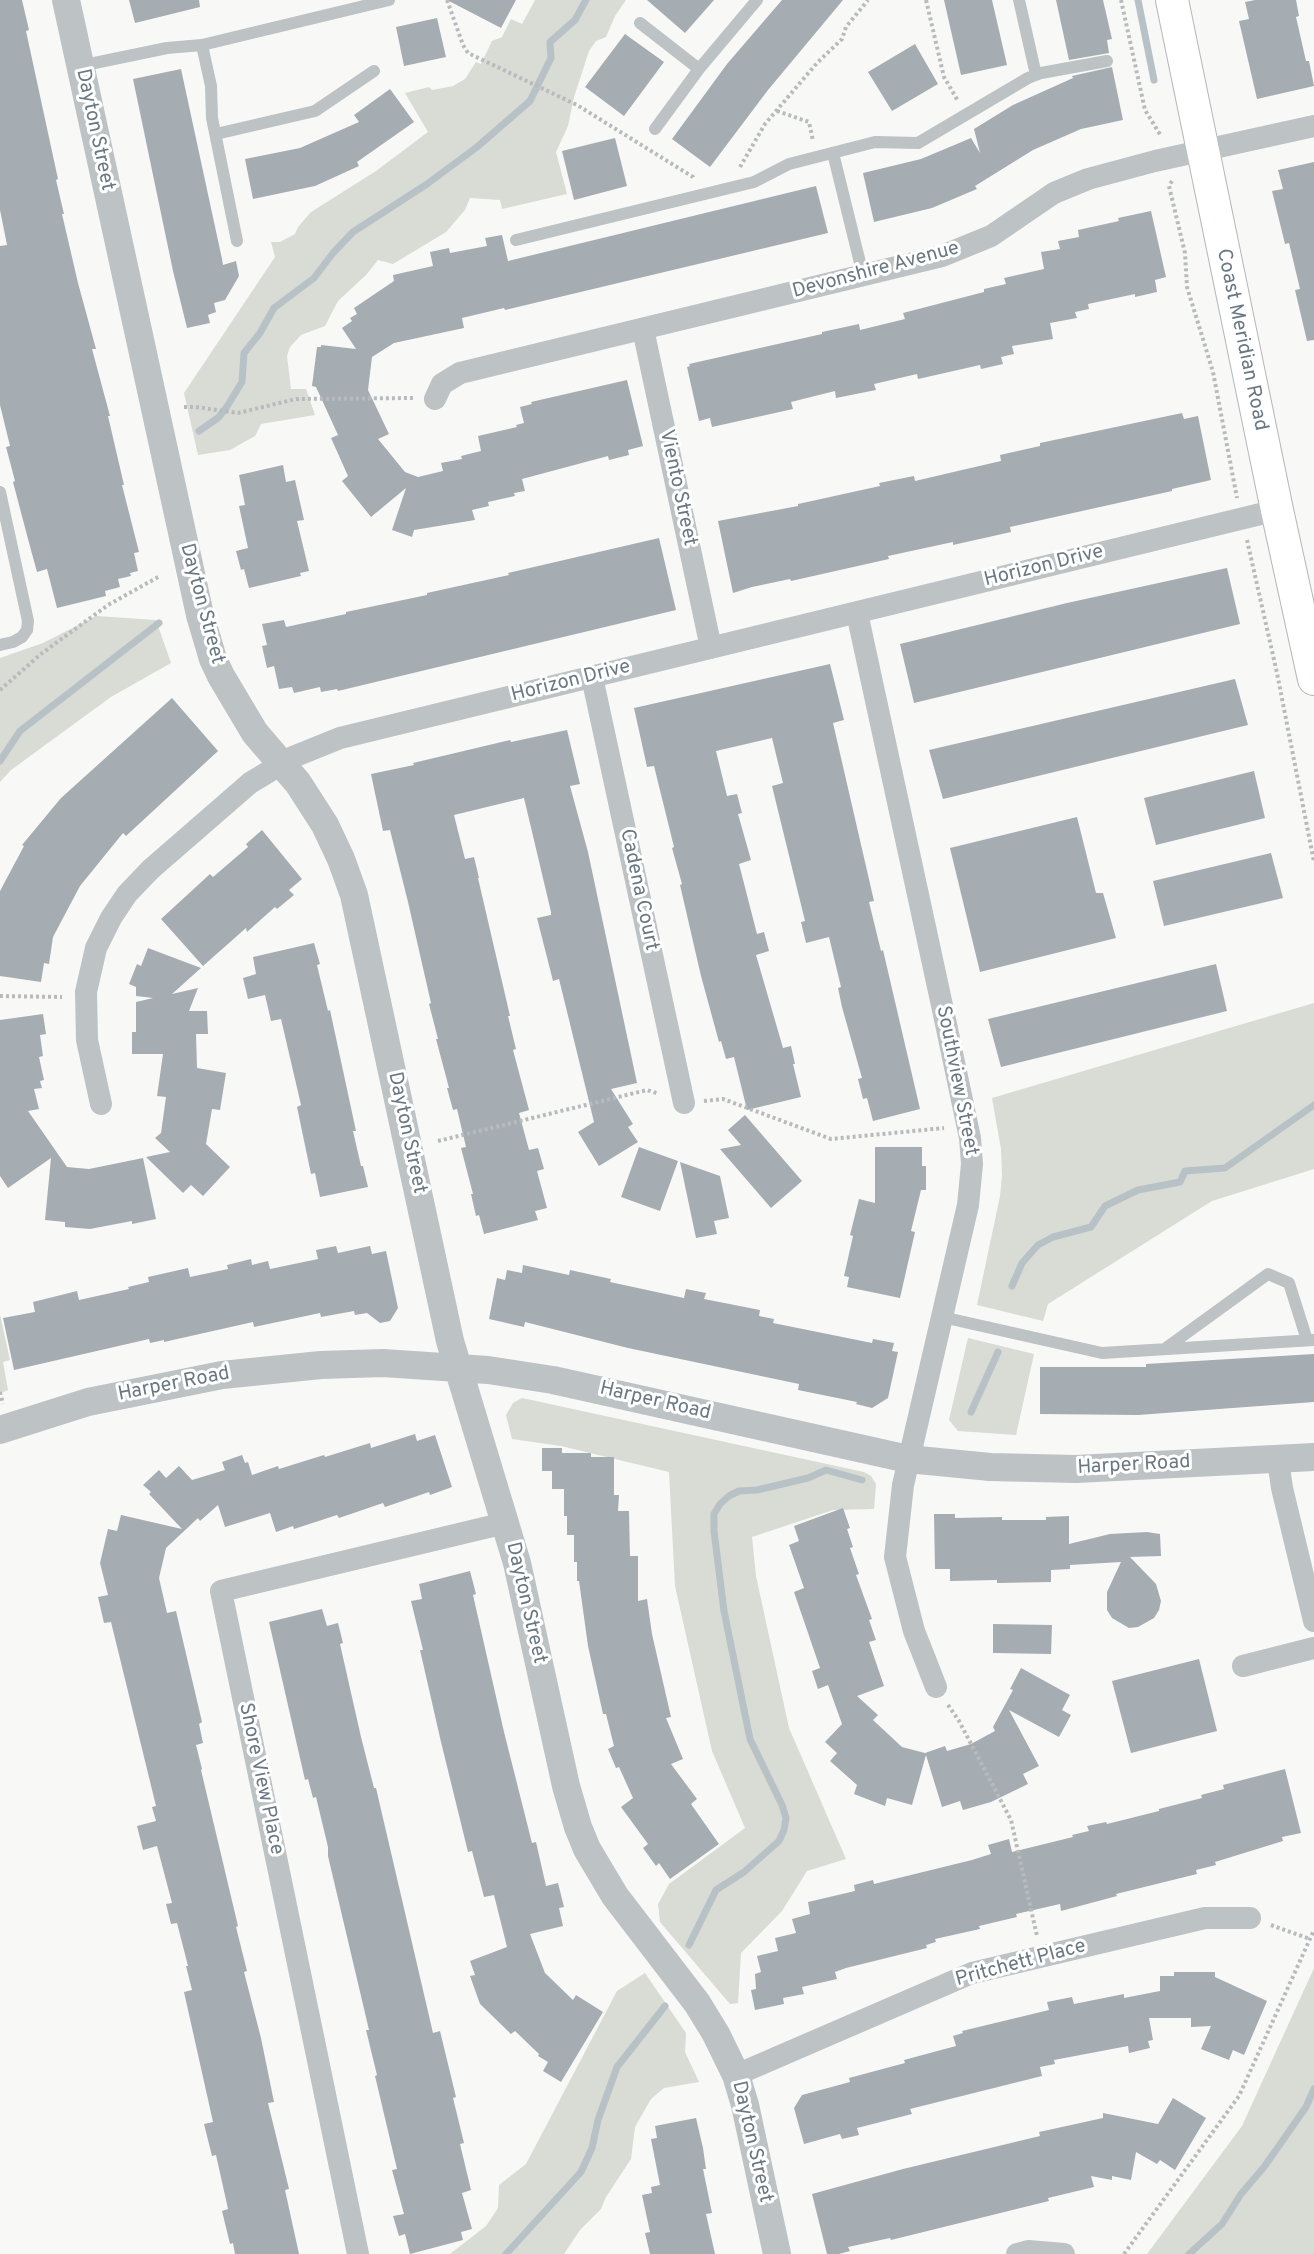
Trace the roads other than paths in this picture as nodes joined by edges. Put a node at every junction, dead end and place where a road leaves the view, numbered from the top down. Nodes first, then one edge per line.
1 (66, 0) edge
2 (389, 0) edge
3 (757, 0) edge
4 (1019, 0) edge
5 (1172, 0) edge
6 (640, 23) dead end
7 (202, 45) junction
8 (1107, 61) dead end
9 (80, 66) junction
10 (699, 69) junction
11 (374, 71) dead end
12 (1036, 75) junction
13 (1314, 126) edge
14 (655, 129) dead end
15 (216, 134) junction
16 (1202, 150) junction
17 (833, 153) junction
18 (516, 240) dead end
19 (237, 241) dead end
20 (863, 275) junction
21 (643, 329) junction
22 (435, 399) dead end
23 (0, 492) edge
24 (1277, 510) junction
25 (857, 613) junction
26 (0, 645) edge
27 (711, 648) junction
28 (592, 677) junction
29 (1314, 679) edge
30 (280, 764) junction
31 (684, 1103) dead end
32 (101, 1104) dead end
33 (942, 1317) junction
34 (1310, 1340) edge
35 (1165, 1349) junction
36 (459, 1368) junction
37 (0, 1431) edge
38 (1314, 1456) edge
39 (908, 1459) junction
40 (1278, 1460) junction
41 (506, 1523) junction
42 (1314, 1621) edge
43 (1314, 1648) edge
44 (1243, 1666) dead end
45 (936, 1688) road end
46 (1250, 1918) road end
47 (736, 2075) junction
48 (358, 2254) edge
49 (777, 2254) edge
50 (1017, 2254) edge
51 (1064, 2254) edge

1 - 9 street, Dayton Street
2 - 7 lane
3 - 10 lane
4 - 12 lane
5 - 16 main road, Coast Meridian Road
6 - 10 lane
7 - 9 lane
7 - 15 lane
8 - 12 lane
9 - 30 street, Dayton Street
10 - 14 lane
11 - 15 lane
12 - 17 lane
13 - 16 street, Devonshire Avenue
15 - 19 lane
16 - 20 street, Devonshire Avenue
16 - 24 main road, Coast Meridian Road
17 - 18 lane
17 - 20 lane
20 - 21 street, Devonshire Avenue
21 - 22 street, Devonshire Avenue
21 - 27 street, Viento Street
23 - 26 lane
24 - 25 street, Horizon Drive
24 - 29 main road, Coast Meridian Road
25 - 27 street, Horizon Drive
25 - 33 street, Southview Street
27 - 28 street, Horizon Drive
28 - 30 street, Horizon Drive
28 - 31 street, Cadena Court
30 - 32 street, Horizon Drive
30 - 36 street, Dayton Street
33 - 35 lane
33 - 39 street, Southview Street
34 - 35 lane
34 - 35 lane
36 - 37 street, Harper Road
36 - 39 street, Harper Road
36 - 41 street, Dayton Street
38 - 40 street, Harper Road
39 - 40 street, Harper Road
39 - 45 street, Southview Street
40 - 42 street
41 - 47 street, Dayton Street
41 - 48 street, Shore View Place
43 - 44 street
46 - 47 street, Pritchett Place
47 - 49 street, Dayton Street
50 - 51 street

